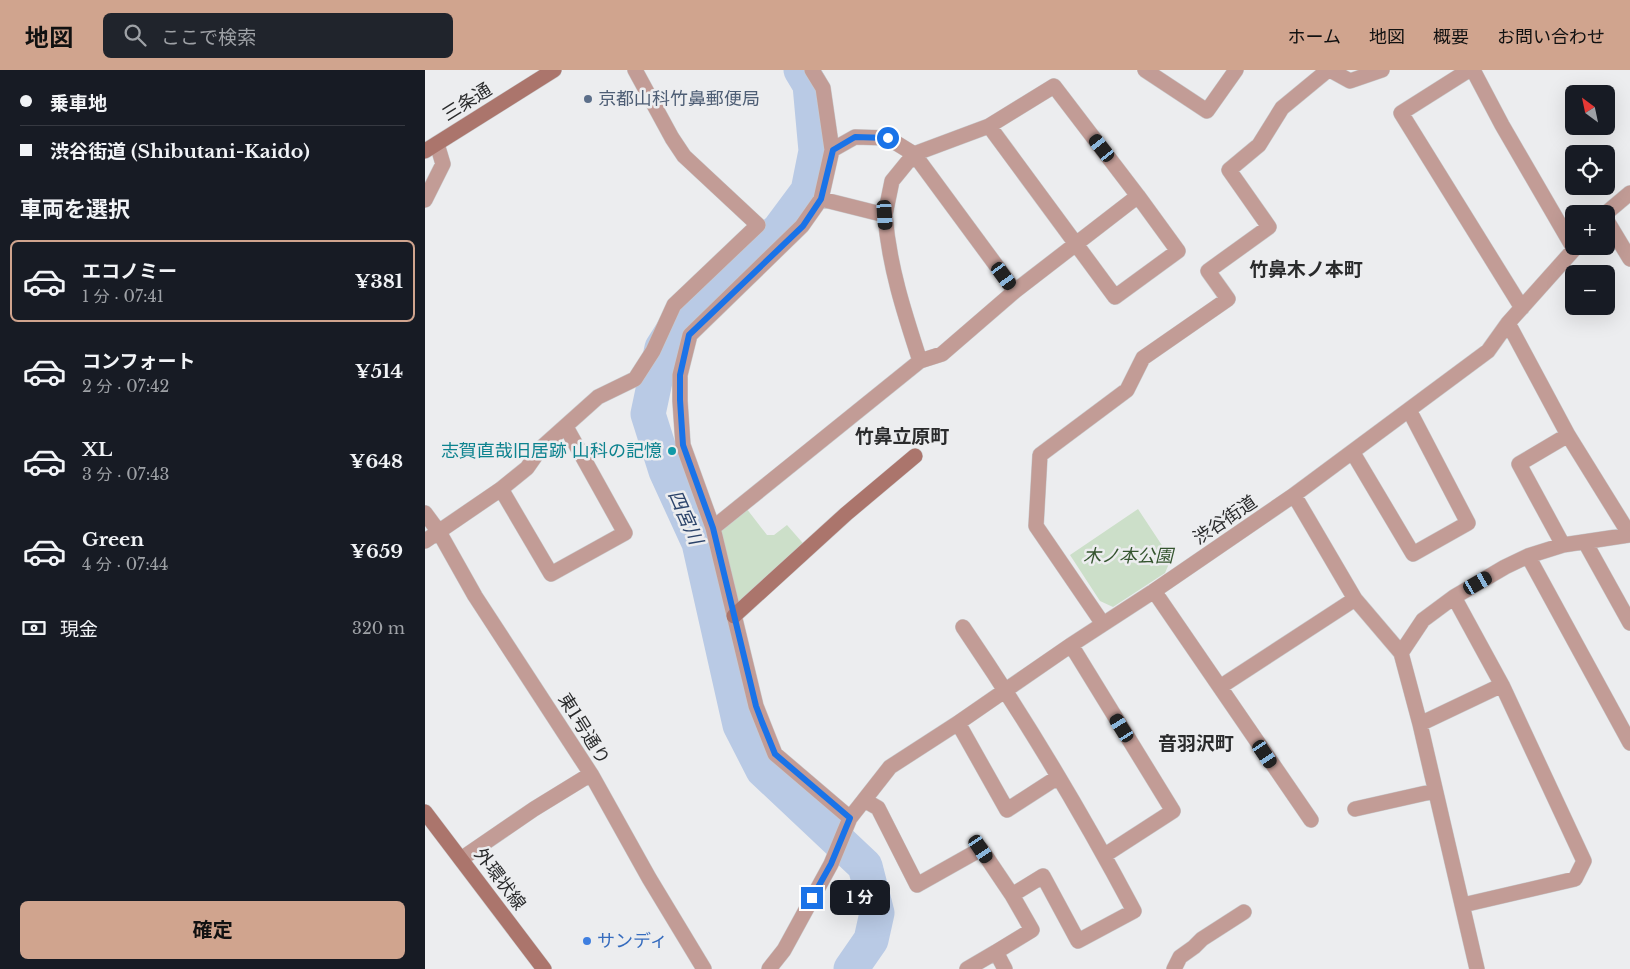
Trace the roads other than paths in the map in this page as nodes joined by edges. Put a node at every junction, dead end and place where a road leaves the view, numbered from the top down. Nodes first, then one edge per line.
1 (554, 70) edge
2 (635, 70) edge
3 (812, 70) edge
4 (1145, 70) edge
5 (1236, 70) edge
6 (1329, 70) edge
7 (1382, 70) edge
8 (1471, 70) edge
9 (989, 126) junction
10 (431, 147) edge
11 (833, 150) junction
12 (914, 154) junction
13 (1630, 193) edge
14 (1138, 196) junction
15 (821, 199) junction
16 (425, 200) edge
17 (1615, 206) edge
18 (885, 215) junction
19 (1565, 230) edge
20 (1615, 234) edge
21 (1075, 244) junction
22 (1568, 255) edge
23 (1630, 259) edge
24 (1015, 291) junction
25 (1522, 308) junction
26 (1508, 323) junction
27 (920, 361) junction
28 (1409, 410) junction
29 (566, 427) junction
30 (1569, 434) junction
31 (1353, 453) junction
32 (915, 456) dead end
33 (501, 489) junction
34 (1294, 496) junction
35 (425, 513) edge
36 (713, 528) junction
37 (439, 532) junction
38 (1630, 535) edge
39 (425, 541) edge
40 (1585, 542) junction
41 (1563, 545) junction
42 (1528, 556) junction
43 (1154, 591) junction
44 (1454, 596) junction
45 (1355, 599) junction
46 (734, 616) junction
47 (1630, 623) edge
48 (1103, 624) junction
49 (963, 627) dead end
50 (1071, 645) junction
51 (1401, 653) junction
52 (1502, 685) junction
53 (1220, 688) junction
54 (1005, 690) junction
55 (958, 723) junction
56 (1420, 724) junction
57 (1630, 743) edge
58 (591, 774) junction
59 (1058, 777) junction
60 (1435, 791) junction
61 (864, 800) junction
62 (1355, 809) dead end
63 (425, 812) edge
64 (850, 818) junction
65 (1311, 820) dead end
66 (1105, 855) junction
67 (461, 859) junction
68 (1011, 895) junction
69 (1463, 905) junction
70 (1244, 912) dead end
71 (996, 952) junction
72 (544, 969) edge
73 (704, 969) edge
74 (769, 969) edge
75 (967, 969) edge
76 (1005, 969) edge
77 (1174, 969) edge
78 (1477, 969) edge

1 - 10 street, 三条通
2 - 29 street
3 - 11 street
4 - 5 street
6 - 7 street
6 - 48 street
8 - 19 street
8 - 25 street
9 - 12 street
9 - 14 street
9 - 21 street
10 - 16 street
11 - 12 street
11 - 15 street
12 - 18 street
12 - 24 street
13 - 17 street
14 - 21 street
14 - 21 street
15 - 18 street
15 - 36 street
18 - 27 street
20 - 23 street
21 - 24 street
22 - 25 street, 渋谷街道
24 - 27 street
25 - 26 street, 渋谷街道
26 - 28 street, 渋谷街道
26 - 30 street
27 - 36 street
28 - 31 street, 渋谷街道
28 - 31 street
29 - 33 street
29 - 33 street
30 - 38 street
30 - 41 street
31 - 34 street, 渋谷街道
32 - 46 street
33 - 37 street
34 - 43 street, 渋谷街道
34 - 45 street
35 - 37 street, 東1号通り
36 - 46 street
37 - 39 street
37 - 58 street, 東1号通り
38 - 40 street
40 - 41 street
40 - 47 street
41 - 42 street
42 - 44 street
42 - 57 street
43 - 48 street, 渋谷街道
43 - 53 street
44 - 51 street
44 - 52 street
45 - 51 street
45 - 53 street
46 - 64 street
48 - 50 street, 渋谷街道
49 - 54 street
50 - 54 street, 渋谷街道
50 - 66 street
51 - 56 street
52 - 56 street
52 - 69 street
53 - 65 street
54 - 55 street, 渋谷街道
54 - 59 street
55 - 59 street
55 - 61 street, 渋谷街道
56 - 60 street
58 - 67 street
58 - 73 street, 東1号通り
59 - 66 street
60 - 62 street
60 - 69 street
61 - 64 street, 渋谷街道
61 - 68 street
63 - 67 street, 外環状線
64 - 74 street, 渋谷街道
66 - 68 street
67 - 72 street, 外環状線
68 - 71 street
69 - 78 street
70 - 77 street
71 - 75 street
71 - 76 street

